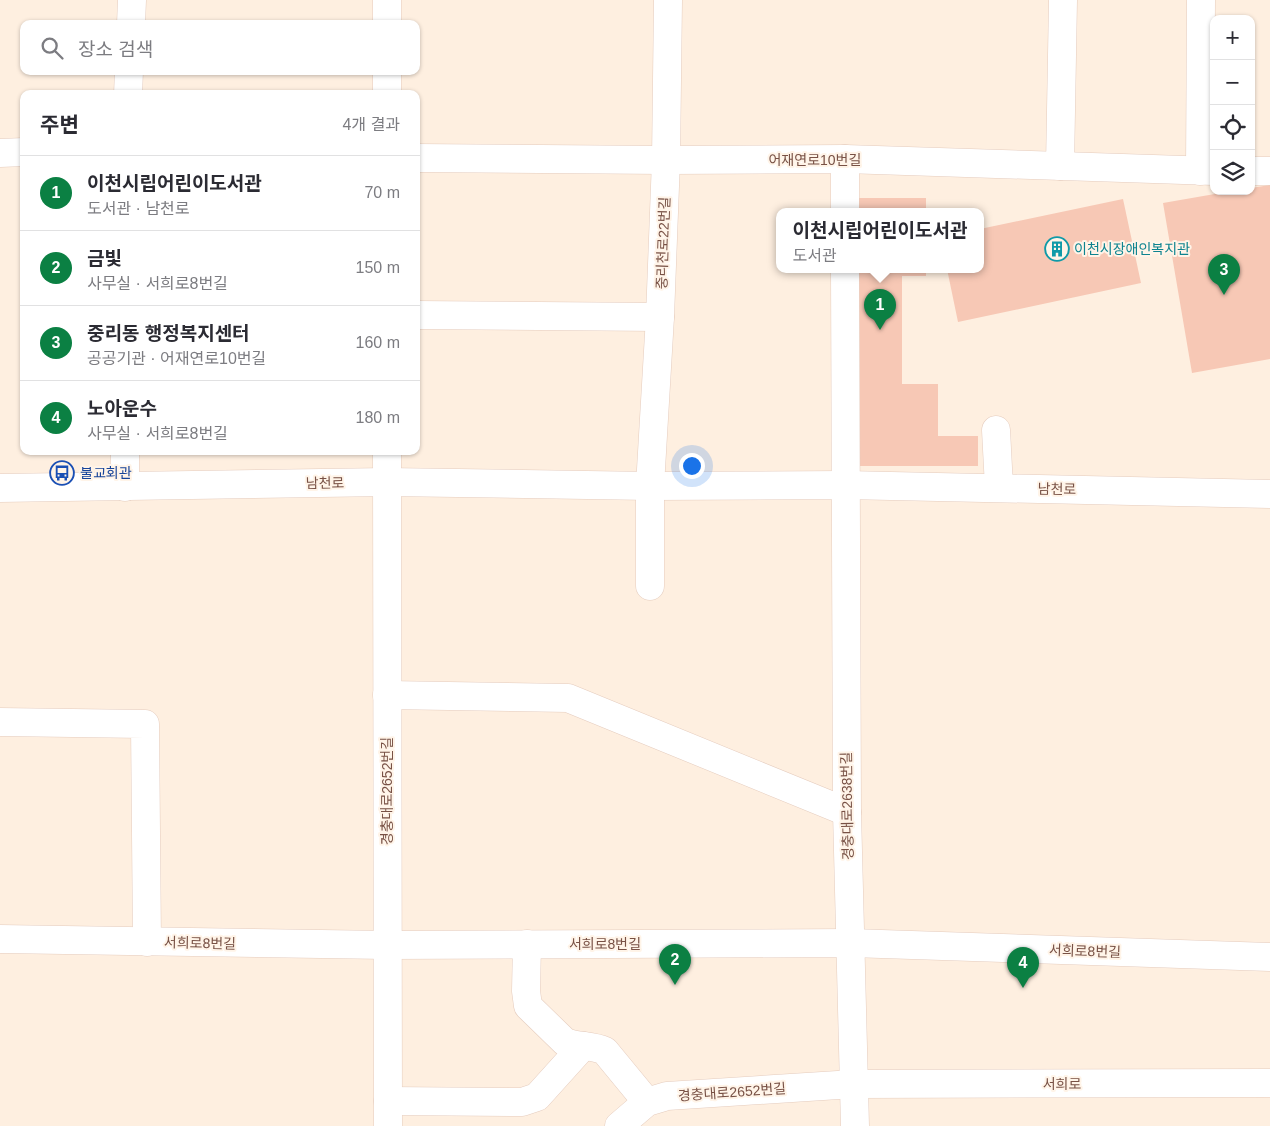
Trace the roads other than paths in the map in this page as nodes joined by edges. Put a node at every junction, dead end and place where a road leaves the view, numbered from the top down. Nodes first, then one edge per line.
1 (132, 0) edge
2 (388, 0) edge
3 (668, 0) edge
4 (1062, 0) edge
5 (1201, 0) edge
6 (131, 20) edge
7 (388, 20) edge
8 (129, 75) edge
9 (387, 75) edge
10 (128, 90) edge
11 (387, 90) edge
12 (0, 152) edge
13 (20, 152) edge
14 (420, 158) edge
15 (845, 159) junction
16 (666, 160) junction
17 (1060, 166) junction
18 (1207, 171) edge
19 (1255, 171) edge
20 (1270, 171) edge
21 (845, 208) edge
22 (845, 273) edge
23 (420, 315) edge
24 (660, 317) junction
25 (996, 430) dead end
26 (124, 455) edge
27 (387, 455) edge
28 (387, 482) junction
29 (845, 485) junction
30 (650, 486) junction
31 (125, 487) junction
32 (999, 487) junction
33 (4, 488) edge
34 (1270, 494) edge
35 (650, 586) dead end
36 (387, 695) junction
37 (0, 722) edge
38 (847, 812) junction
39 (0, 940) edge
40 (147, 942) junction
41 (851, 943) junction
42 (527, 944) junction
43 (387, 945) junction
44 (1270, 957) edge
45 (583, 1046) junction
46 (1270, 1083) edge
47 (854, 1084) junction
48 (647, 1102) junction
49 (388, 1114) edge
50 (618, 1126) edge
51 (855, 1126) edge

1 - 6 street
2 - 7 street
3 - 16 street, 중리천로22번길
4 - 17 street
5 - 18 street
8 - 10 street
9 - 11 street
12 - 13 street
14 - 16 street, 어재연로10번길
15 - 16 street, 어재연로10번길
15 - 17 street, 어재연로10번길
15 - 21 street
16 - 24 street, 중리천로22번길
17 - 18 street, 어재연로10번길
19 - 20 street
22 - 29 street
23 - 24 street
24 - 30 street, 중리천로22번길
25 - 32 street
26 - 31 street
27 - 28 street, 경충대로2652번길
28 - 30 street, 남천로
28 - 31 street, 남천로
28 - 36 street, 경충대로2652번길
29 - 30 street, 남천로
29 - 32 street, 남천로
29 - 38 street, 경충대로2638번길
30 - 35 street
31 - 33 street, 남천로
32 - 34 street, 남천로
36 - 38 street
36 - 43 street, 경충대로2652번길
37 - 40 street
38 - 41 street, 경충대로2638번길
39 - 40 street, 서희로8번길
40 - 43 street, 서희로8번길
41 - 42 street, 서희로8번길
41 - 44 street, 서희로8번길
41 - 47 street, 경충대로2638번길
42 - 43 street, 서희로8번길
42 - 45 street
43 - 49 street, 경충대로2652번길
45 - 48 street
45 - 49 street, 경충대로2652번길
46 - 47 street, 서희로
47 - 48 street, 경충대로2652번길
47 - 51 street, 경충대로2638번길
48 - 50 street, 경충대로2652번길

